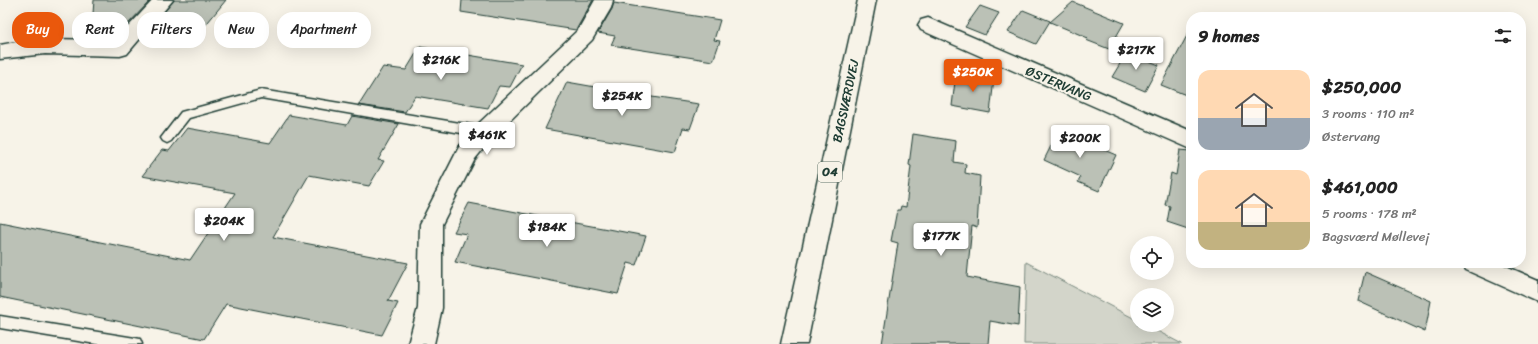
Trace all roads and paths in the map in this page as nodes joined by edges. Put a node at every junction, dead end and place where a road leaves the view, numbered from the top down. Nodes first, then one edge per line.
1 (164, 0) edge
2 (604, 0) edge
3 (867, 0) edge
4 (928, 25) dead end
5 (0, 52) edge
6 (484, 132) junction
7 (167, 138) dead end
8 (1186, 138) edge
9 (1486, 268) edge
10 (1538, 290) edge
11 (0, 322) edge
12 (135, 344) edge
13 (421, 344) edge
14 (794, 344) edge

1 - 5 street
2 - 6 street
3 - 14 street, BAGSVÆRDVEJ / O4
4 - 8 street, ØSTERVANG
6 - 7 lane
6 - 13 street
9 - 10 street
11 - 12 lane

